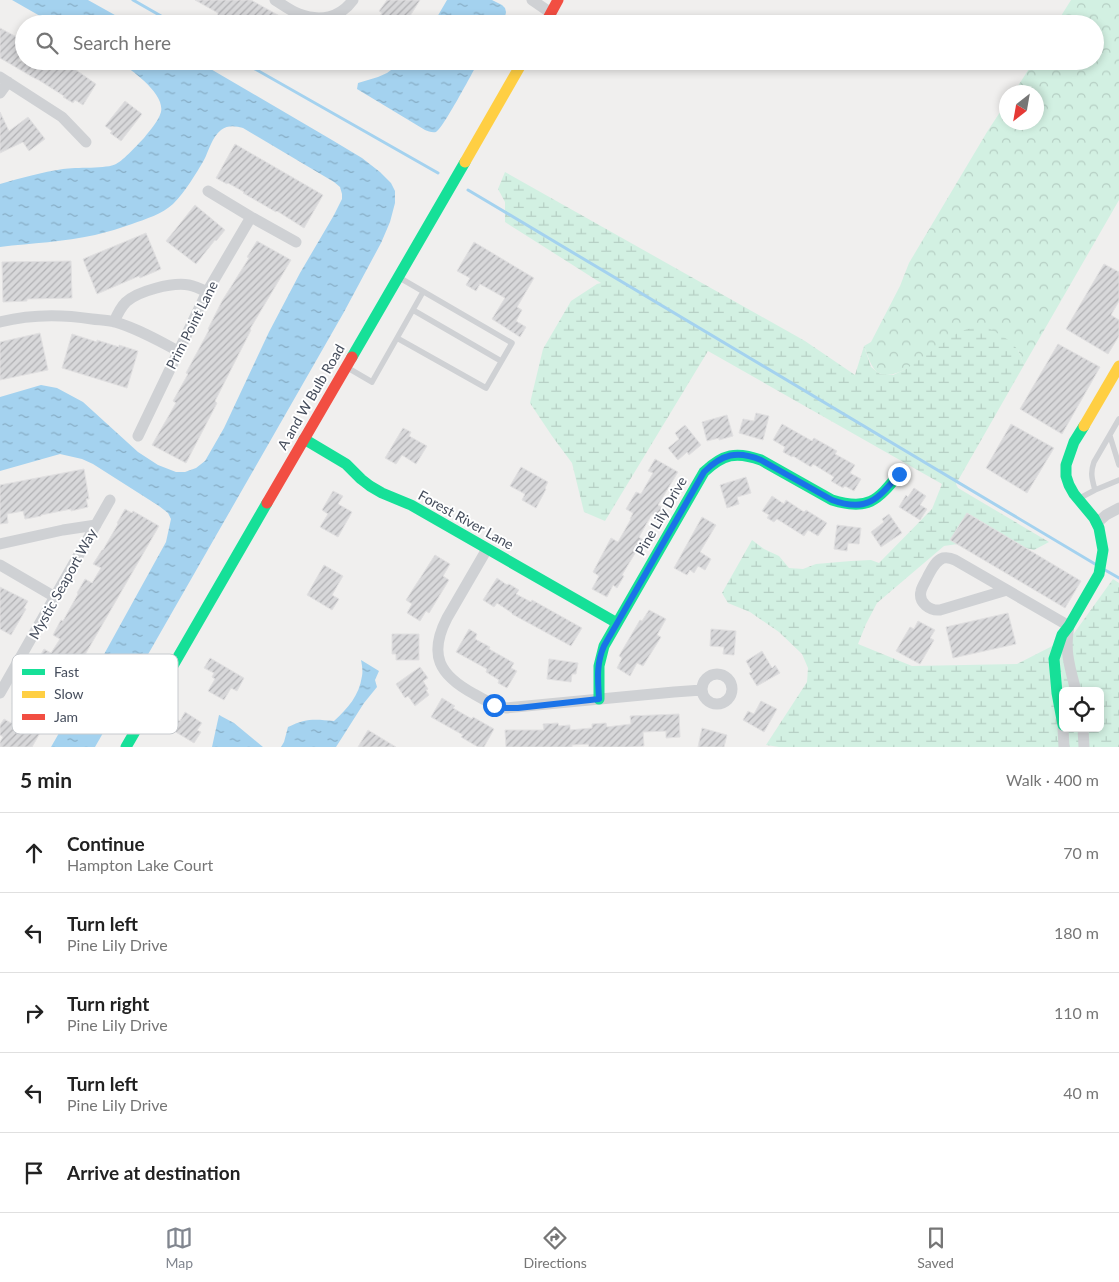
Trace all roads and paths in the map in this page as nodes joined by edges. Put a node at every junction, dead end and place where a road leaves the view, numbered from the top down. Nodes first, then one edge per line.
1 (275, 0) edge
2 (353, 0) edge
3 (532, 0) edge
4 (558, 0) edge
5 (551, 13) joint
6 (304, 15) edge
7 (336, 15) edge
8 (518, 70) edge
9 (4, 80) edge
10 (0, 93) edge
11 (86, 142) dead end
12 (208, 191) dead end
13 (251, 217) junction
14 (296, 242) dead end
15 (398, 277) junction
16 (207, 292) junction
17 (424, 292) junction
18 (413, 310) junction
19 (0, 322) edge
20 (114, 322) junction
21 (397, 338) junction
22 (178, 351) junction
23 (501, 362) junction
24 (1119, 366) edge
25 (346, 367) junction
26 (1119, 419) edge
27 (138, 436) dead end
28 (1110, 436) junction
29 (304, 440) junction
30 (1119, 465) edge
31 (899, 474) dead end
32 (1119, 480) edge
33 (1095, 490) junction
34 (1078, 499) junction
35 (110, 500) dead end
36 (1119, 508) edge
37 (1097, 523) junction
38 (96, 526) junction
39 (0, 544) edge
40 (487, 549) junction
41 (0, 565) edge
42 (1007, 590) junction
43 (55, 597) junction
44 (617, 623) junction
45 (1069, 626) junction
46 (22, 654) edge
47 (178, 657) edge
48 (12, 672) edge
49 (1075, 687) edge
50 (702, 690) dead end
51 (0, 693) edge
52 (599, 699) junction
53 (1059, 704) edge
54 (1063, 732) edge
55 (1083, 732) edge
56 (134, 734) edge
57 (126, 747) edge
58 (1064, 747) edge
59 (1084, 747) edge

1 - 6 street
2 - 7 street
3 - 5 street
4 - 5 street
8 - 15 street, A and W Bulb Road
9 - 10 street
9 - 11 street
12 - 13 street
13 - 14 street
13 - 16 street, Prim Point Lane
15 - 17 lane
15 - 25 street, A and W Bulb Road
16 - 20 street
16 - 22 street, Prim Point Lane
17 - 18 lane
17 - 23 lane
18 - 21 lane
18 - 23 lane
19 - 20 street
20 - 22 street
21 - 23 lane
21 - 25 lane
22 - 27 street, Prim Point Lane
24 - 34 street
25 - 29 street, A and W Bulb Road
26 - 28 lane
28 - 30 lane
28 - 33 lane
29 - 40 street, Forest River Lane
29 - 47 street, A and W Bulb Road
31 - 44 street, Pine Lily Drive
32 - 33 lane
33 - 34 lane
34 - 37 street
35 - 38 street, Mystic Seaport Way
36 - 37 street
37 - 45 street
38 - 39 street
38 - 43 street, Mystic Seaport Way
40 - 44 street, Forest River Lane
40 - 52 street
41 - 43 street
42 - 42 street
42 - 45 street
43 - 46 street, Mystic Seaport Way
44 - 52 street, Pine Lily Drive
45 - 49 street
45 - 53 street
48 - 51 street, Mystic Seaport Way
50 - 52 street
54 - 58 street
55 - 59 street
56 - 57 street, A and W Bulb Road

